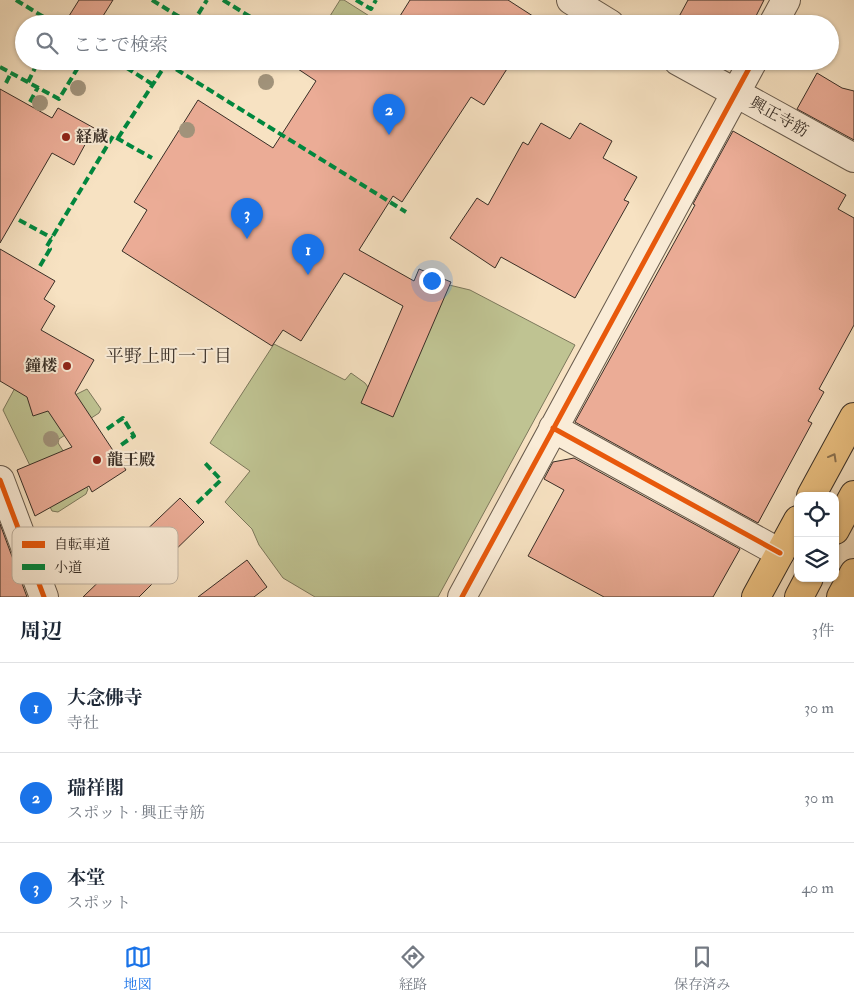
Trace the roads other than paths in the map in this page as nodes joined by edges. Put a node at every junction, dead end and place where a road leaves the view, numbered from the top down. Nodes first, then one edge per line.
1 (786, 0) edge
2 (583, 3) edge
3 (598, 15) edge
4 (778, 15) edge
5 (694, 70) edge
6 (748, 70) edge
7 (736, 94) junction
8 (854, 158) edge
9 (854, 417) edge
10 (553, 428) junction
11 (0, 480) edge
12 (813, 492) edge
13 (854, 495) edge
14 (839, 523) edge
15 (18, 527) edge
16 (794, 527) edge
17 (780, 553) junction
18 (854, 573) edge
19 (807, 582) edge
20 (39, 584) edge
21 (44, 597) edge
22 (462, 597) edge
23 (756, 597) edge
24 (799, 597) edge
25 (841, 597) edge

1 - 4 street
2 - 3 street
5 - 7 street, 興正寺筋
6 - 7 street
7 - 8 street, 興正寺筋
7 - 10 street
12 -> 9 highway
10 - 17 street
10 - 22 street
11 - 15 street
13 - 14 highway
16 - 17 highway
17 - 23 highway
18 - 25 highway
19 - 24 highway
20 - 21 street

